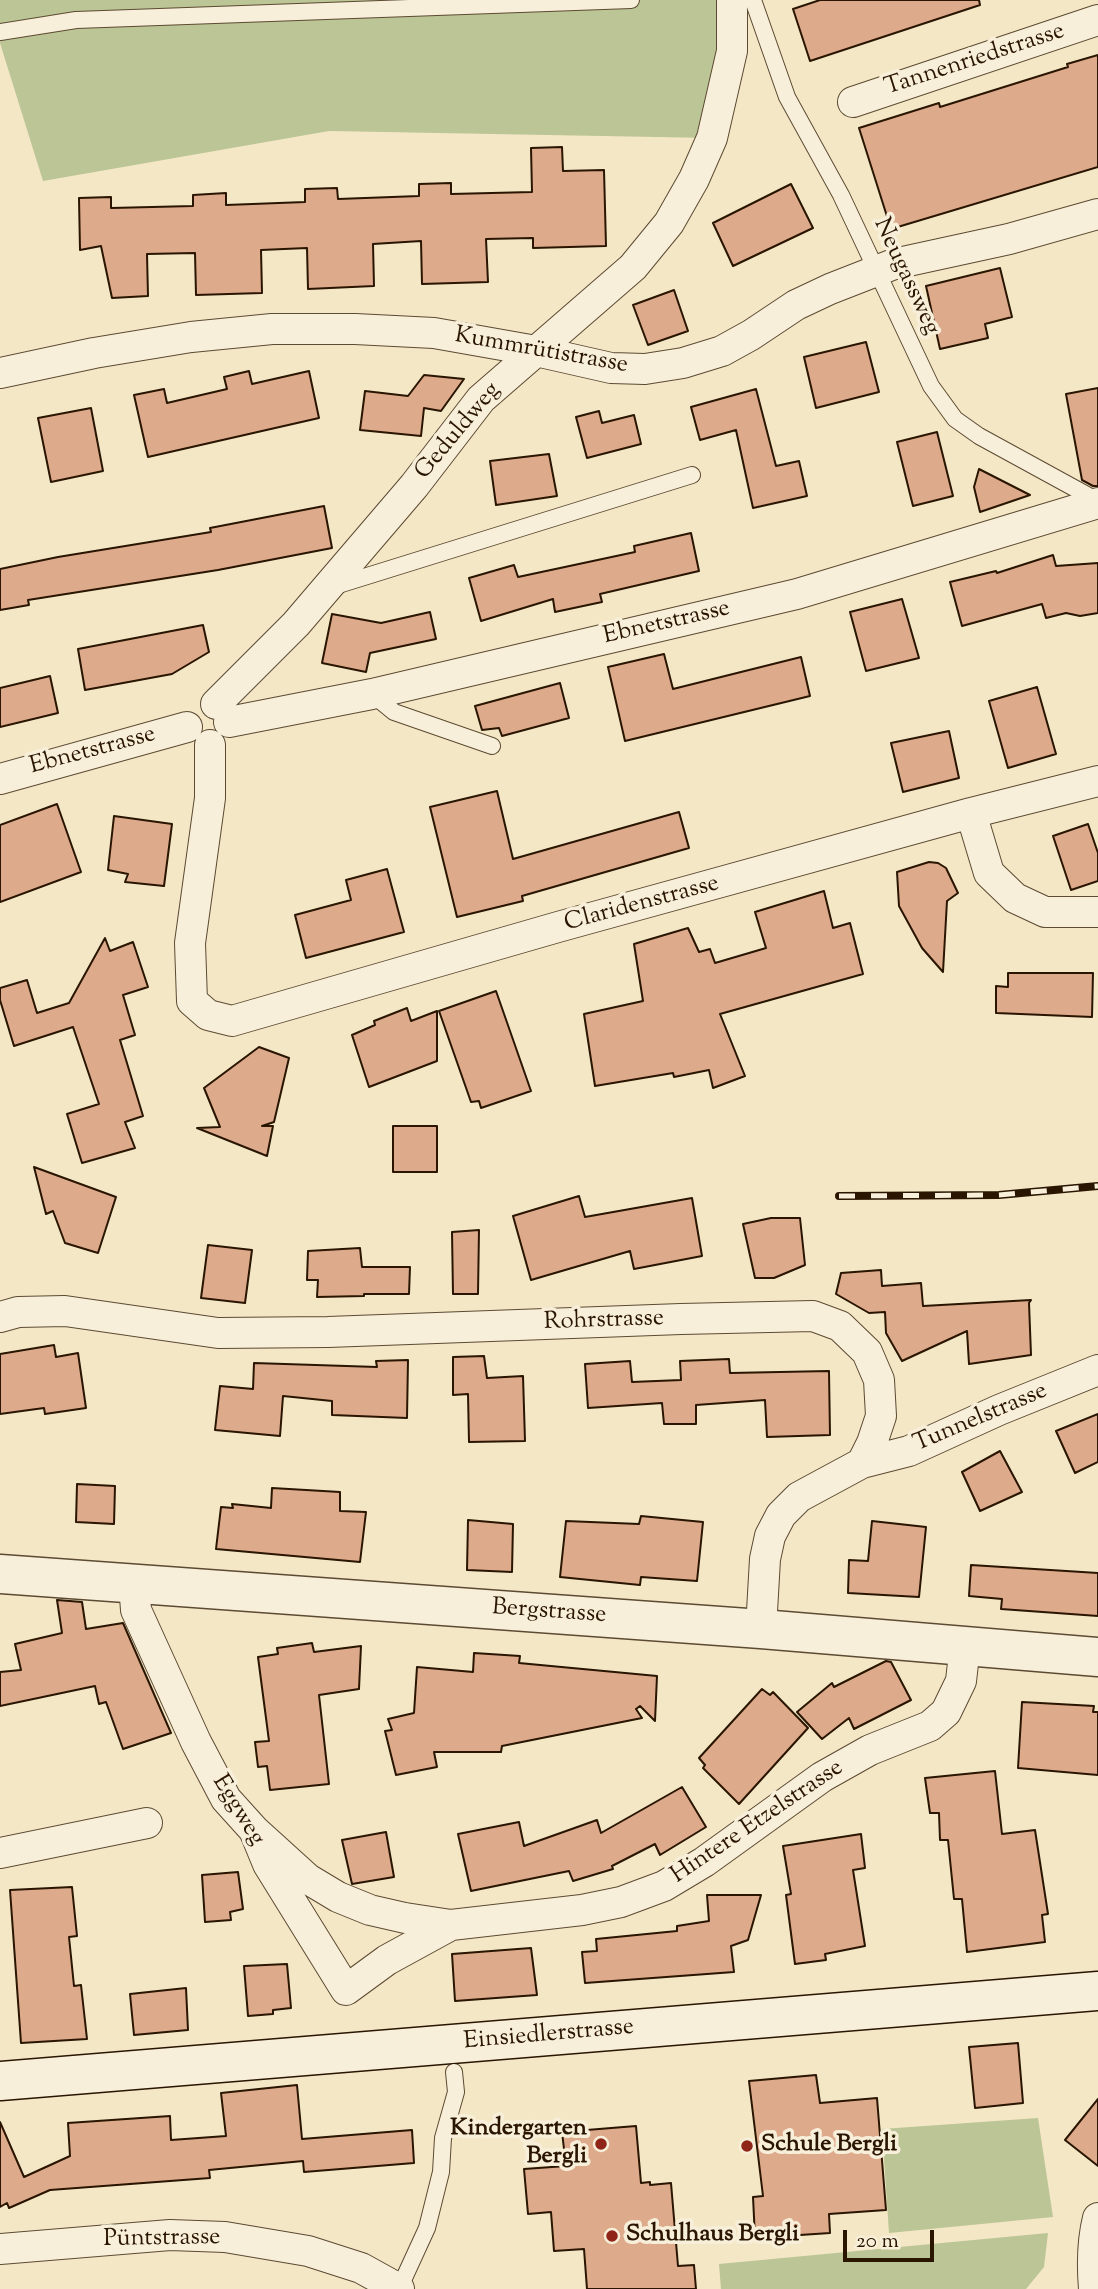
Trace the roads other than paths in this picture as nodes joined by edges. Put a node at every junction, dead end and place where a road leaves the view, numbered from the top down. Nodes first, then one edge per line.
1 (631, 0) edge
2 (732, 0) edge
3 (753, 0) edge
4 (1098, 20) edge
5 (0, 33) edge
6 (853, 102) dead end
7 (1098, 214) edge
8 (876, 271) junction
9 (536, 351) junction
10 (0, 373) edge
11 (692, 475) dead end
12 (1098, 502) edge
13 (326, 588) junction
14 (372, 694) junction
15 (223, 713) junction
16 (198, 736) junction
17 (492, 746) dead end
18 (0, 779) edge
19 (1098, 781) edge
20 (971, 813) junction
21 (1098, 912) edge
22 (0, 1317) edge
23 (1098, 1370) edge
24 (862, 1463) junction
25 (0, 1574) edge
26 (134, 1583) junction
27 (761, 1629) junction
28 (965, 1645) junction
29 (1098, 1657) edge
30 (147, 1823) dead end
31 (254, 1830) junction
32 (0, 1853) edge
33 (451, 1925) junction
34 (346, 1990) joint
35 (1098, 1991) edge
36 (454, 2072) dead end
37 (0, 2081) edge
38 (1098, 2218) edge
39 (0, 2249) edge
40 (399, 2289) edge
41 (1094, 2289) edge

1 - 5 lane
2 - 9 street, Geduldweg
3 - 8 lane, Neugassweg
4 - 6 street, Tannenriedstrasse
7 - 8 street, Kummrütistrasse
8 - 9 street, Kummrütistrasse
8 - 12 lane, Neugassweg
9 - 10 street, Kummrütistrasse
9 - 13 street, Geduldweg
11 - 13 lane
12 - 14 street, Ebnetstrasse
13 - 15 street, Geduldweg
14 - 15 street, Ebnetstrasse
14 - 17 lane
15 - 16 street
15 - 16 street
16 - 18 street, Ebnetstrasse
16 - 20 street, Claridenstrasse
19 - 20 street, Claridenstrasse
20 - 21 street
22 - 24 street, Rohrstrasse
23 - 24 street, Tunnelstrasse
24 - 27 street
25 - 26 street, Bergstrasse
26 - 27 street, Bergstrasse
26 - 31 street, Eggweg
27 - 28 street, Bergstrasse
28 - 29 street, Bergstrasse
28 - 33 street, Hintere Etzelstrasse
30 - 32 street
31 - 33 street, Hintere Etzelstrasse
31 - 34 street, Eggweg
33 - 34 street, Hintere Etzelstrasse
35 - 37 street, Einsiedlerstrasse
36 - 40 lane
38 - 41 street
39 - 40 street, Püntstrasse

